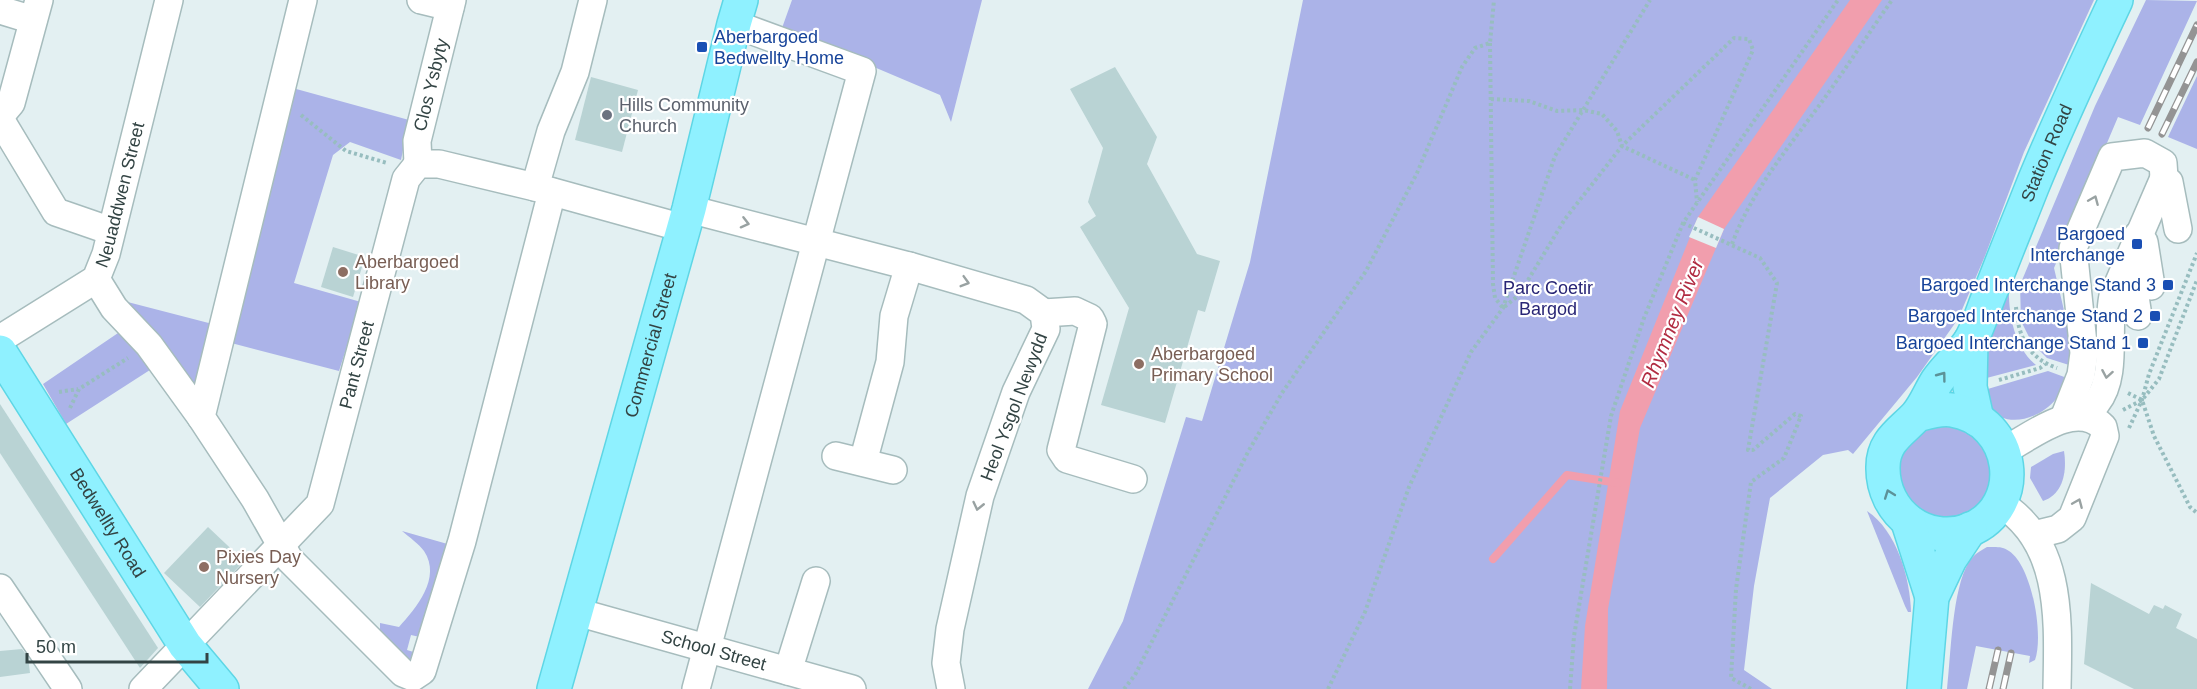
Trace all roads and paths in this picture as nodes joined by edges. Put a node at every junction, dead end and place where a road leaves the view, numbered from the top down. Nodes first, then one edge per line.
1 (169, 0) edge
2 (303, 0) edge
3 (421, 0) edge
4 (594, 0) edge
5 (1494, 0) edge
6 (1650, 0) edge
7 (1838, 0) edge
8 (1892, 0) edge
9 (2116, 0) edge
10 (451, 4) edge
11 (0, 10) edge
12 (36, 10) edge
13 (738, 12) edge
14 (1490, 43) junction
15 (279, 98) junction
16 (1491, 99) junction
17 (1583, 110) junction
18 (0, 117) edge
19 (1622, 146) junction
20 (418, 164) junction
21 (2164, 178) junction
22 (1695, 180) junction
23 (543, 189) junction
24 (1697, 202) junction
25 (2151, 207) junction
26 (686, 218) junction
27 (1683, 223) junction
28 (2178, 229) dead end
29 (111, 231) junction
30 (2138, 235) junction
31 (815, 242) junction
32 (1732, 244) junction
33 (2197, 253) edge
34 (2164, 254) dead end
35 (909, 266) junction
36 (2126, 266) junction
37 (96, 279) junction
38 (2197, 280) edge
39 (2151, 286) dead end
40 (2113, 296) junction
41 (2015, 300) dead end
42 (1503, 308) junction
43 (1044, 313) junction
44 (2138, 316) dead end
45 (0, 339) edge
46 (1971, 340) junction
47 (2126, 344) dead end
48 (149, 345) junction
49 (0, 352) edge
50 (1991, 382) dead end
51 (2142, 400) junction
52 (1917, 415) junction
53 (2074, 416) junction
54 (201, 417) junction
55 (1977, 419) junction
56 (55, 438) junction
57 (2004, 451) junction
58 (836, 456) dead end
59 (863, 462) junction
60 (893, 470) dead end
61 (1133, 479) dead end
62 (1999, 503) junction
63 (2197, 513) edge
64 (1908, 522) junction
65 (1970, 529) junction
66 (2034, 535) junction
67 (281, 545) junction
68 (816, 581) dead end
69 (0, 588) edge
70 (1932, 597) junction
71 (578, 612) junction
72 (185, 645) junction
73 (709, 649) junction
74 (788, 671) junction
75 (68, 689) edge
76 (143, 689) edge
77 (222, 689) edge
78 (554, 689) edge
79 (696, 689) edge
80 (852, 689) edge
81 (951, 689) edge
82 (1124, 689) edge
83 (1328, 689) edge
84 (1570, 689) edge
85 (1751, 689) edge
86 (1924, 689) edge
87 (2057, 689) edge

1 - 29 street, Neuaddwen Street
2 - 15 street
3 - 10 street, Clos Ysbyty
4 - 23 street
5 - 14 path
6 - 17 path
7 - 24 path
8 - 32 path
9 - 46 main road, Station Road
10 - 20 street, Clos Ysbyty
11 - 12 street
12 - 18 street
13 - 26 main road, Commercial Street
13 - 31 street
14 - 16 path
14 - 82 path
15 - 20 path
15 - 54 street
16 - 17 path
16 - 42 path
17 - 19 path
17 - 42 path
18 - 29 street
19 - 22 path
19 - 22 path
19 - 42 path
20 - 23 street
20 - 67 street, Pant Street
21 - 25 street
21 - 28 street
53 -> 21 street
22 - 24 path
23 - 26 street
23 - 67 street
24 - 27 path
25 - 30 street
25 - 34 street
26 -> 31 street, Heol Ysgol Newydd
26 - 71 main road, Commercial Street
27 - 32 path
27 - 84 path
29 - 37 street, Neuaddwen Street
30 - 36 street
30 - 39 street
31 - 35 street, Heol Ysgol Newydd
31 - 73 street
32 - 85 path
33 - 51 path
35 -> 43 street, Heol Ysgol Newydd
35 - 59 street
36 - 40 street
36 - 44 street
37 - 45 street, Neuaddwen Street
37 - 48 street
38 - 51 path
40 - 47 street
40 -> 53 street
41 - 50 path
42 - 83 path
43 - 61 street
43 -> 81 street, Heol Ysgol Newydd
52 -> 46 main road, Station Road
46 - 55 main road, Station Road
48 - 54 street
48 - 56 path
49 - 56 main road, Bedwellty Road
51 - 63 path
52 - 55 main road
64 -> 52 main road, Station Road
53 - 57 street
66 -> 53 street
54 - 67 street
55 - 57 main road
56 - 72 main road, Bedwellty Road
57 - 62 main road, Station Road
58 - 59 street
59 - 60 street
62 - 65 main road, Station Road
62 - 66 street
64 - 65 main road, Station Road
64 - 70 main road, Station Road
65 - 70 main road, Station Road
66 - 87 street
67 - 72 street, Pant Street
68 - 74 street
69 - 75 street
70 - 86 main road, Station Road
71 - 73 street, School Street
71 - 78 main road, Commercial Street
72 - 76 street, Pant Street
72 - 77 main road, Bedwellty Road
73 - 74 street, School Street
73 - 79 street
74 - 80 street, School Street

